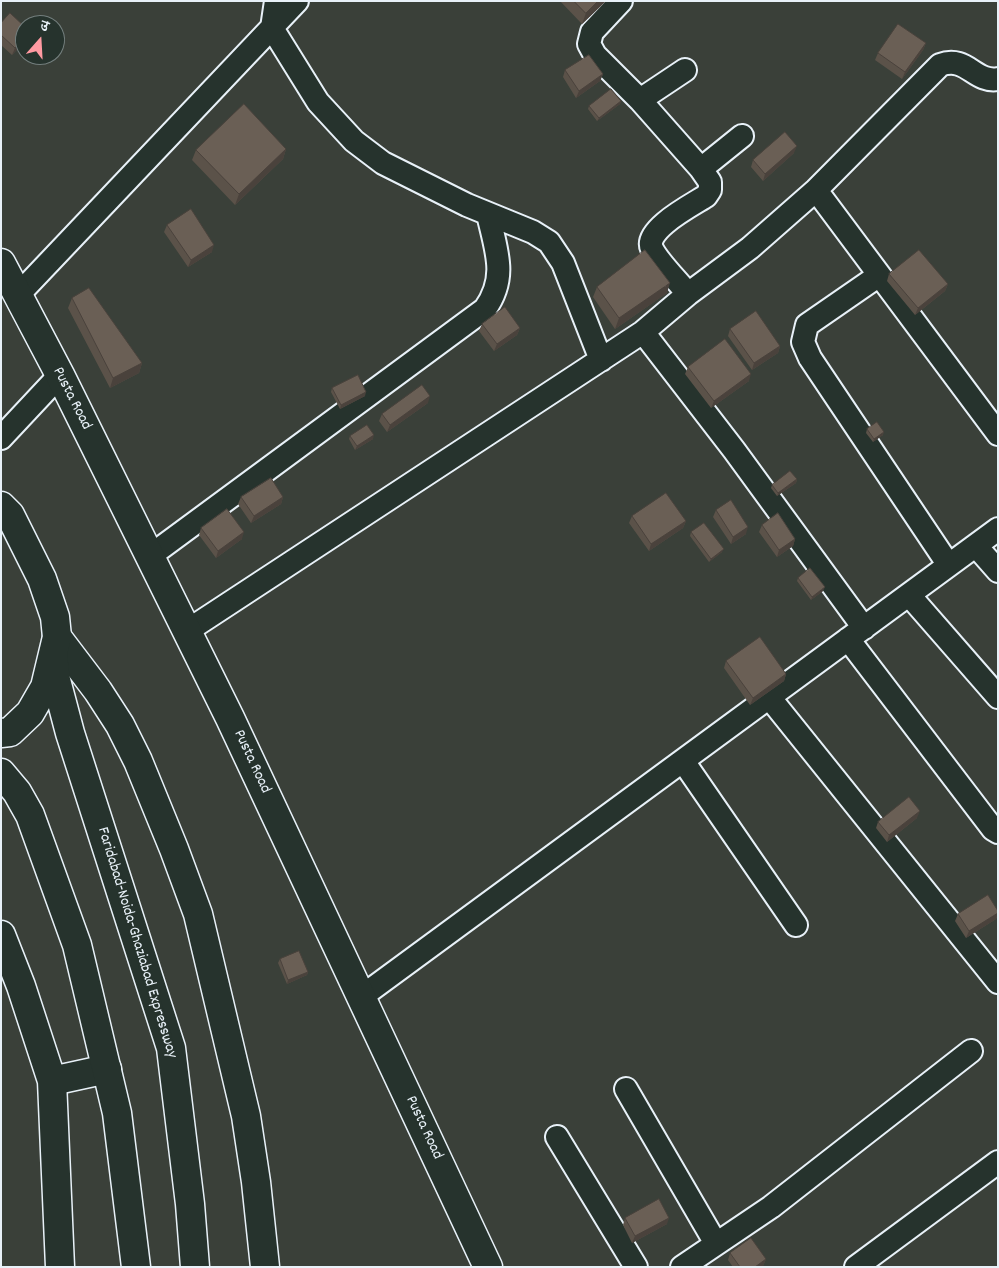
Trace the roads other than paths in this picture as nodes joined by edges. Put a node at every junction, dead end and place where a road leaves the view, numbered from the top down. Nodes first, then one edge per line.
1 (276, 1) edge
2 (297, 1) edge
3 (621, 1) edge
4 (272, 28) junction
5 (685, 70) dead end
6 (998, 79) edge
7 (640, 100) junction
8 (742, 136) dead end
9 (702, 169) junction
10 (816, 190) junction
11 (488, 214) junction
12 (1, 263) edge
13 (878, 276) junction
14 (688, 294) junction
15 (18, 295) junction
16 (643, 332) junction
17 (601, 360) junction
18 (60, 375) junction
19 (998, 434) edge
20 (1, 438) edge
21 (1, 506) edge
22 (998, 529) edge
23 (976, 546) junction
24 (150, 556) junction
25 (948, 564) junction
26 (998, 571) edge
27 (909, 595) junction
28 (187, 631) junction
29 (856, 634) junction
30 (55, 646) junction
31 (769, 697) junction
32 (998, 697) edge
33 (1, 732) edge
34 (683, 760) junction
35 (1, 773) edge
36 (998, 832) edge
37 (796, 925) dead end
38 (1, 936) edge
39 (996, 977) edge
40 (361, 996) junction
41 (971, 1051) dead end
42 (107, 1069) junction
43 (52, 1081) junction
44 (626, 1089) dead end
45 (557, 1137) dead end
46 (998, 1162) edge
47 (715, 1242) junction
48 (683, 1266) edge
49 (60, 1267) edge
50 (136, 1267) edge
51 (195, 1267) edge
52 (265, 1267) edge
53 (488, 1267) edge
54 (636, 1267) edge
55 (856, 1267) edge

1 - 4 street
2 - 4 street
3 - 7 street
4 - 11 street
4 - 15 street
5 - 7 street
6 - 10 street
7 - 9 street
8 - 9 street
9 - 14 street
10 - 13 street
10 - 14 street
11 - 17 street
11 - 24 street
12 - 15 street, Pusta Road
13 - 19 street
13 - 25 street
14 - 16 street
15 - 18 street, Pusta Road
16 - 17 street
16 - 29 street
17 - 28 street
18 - 20 street
18 - 24 street, Pusta Road
21 - 30 street, Faridabad-Noida-Ghaziabad Expressway
22 - 23 street
23 - 25 street
23 - 26 street
24 - 28 street, Pusta Road
25 - 27 street
27 - 29 street
27 - 32 street
28 - 40 street, Pusta Road
29 - 31 street
29 - 36 street
30 - 33 street
30 - 51 street, Faridabad-Noida-Ghaziabad Expressway
30 - 52 street
31 - 34 street
31 - 39 street
34 - 37 street
34 - 40 street
35 - 42 street
38 - 43 street
40 - 53 street, Pusta Road
41 - 47 street
42 - 43 street
42 - 50 street
43 - 49 street
44 - 47 street
45 - 54 street
46 - 55 street
47 - 48 street

